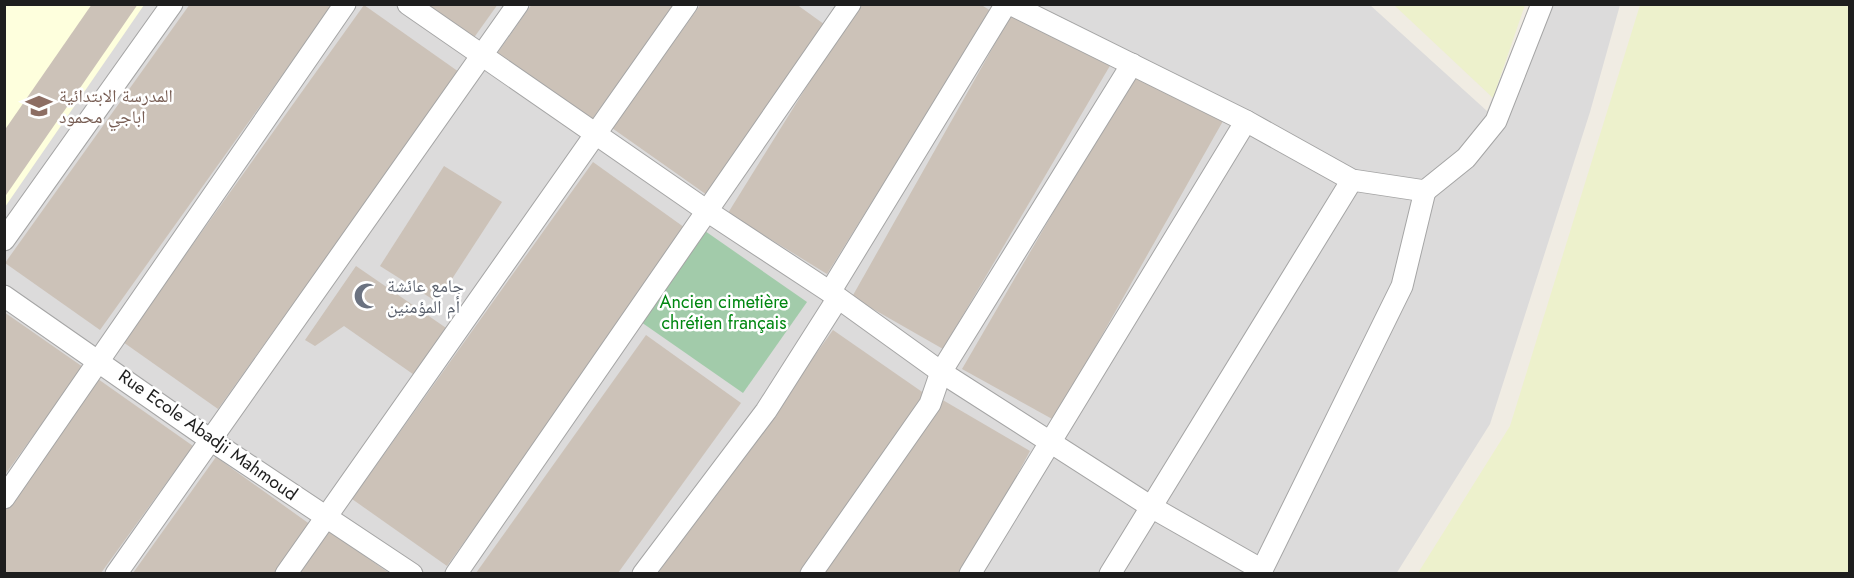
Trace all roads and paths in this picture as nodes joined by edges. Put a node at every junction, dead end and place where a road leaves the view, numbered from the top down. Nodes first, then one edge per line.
1 (172, 4) edge
2 (345, 4) edge
3 (408, 4) edge
4 (518, 4) edge
5 (687, 4) edge
6 (850, 4) edge
7 (1008, 4) edge
8 (1542, 4) edge
9 (482, 57) junction
10 (1132, 64) junction
11 (1246, 120) junction
12 (597, 136) junction
13 (1352, 180) junction
14 (1425, 191) junction
15 (707, 211) junction
16 (4, 240) edge
17 (834, 295) junction
18 (4, 296) edge
19 (101, 361) junction
20 (941, 372) junction
21 (212, 441) junction
22 (1049, 443) junction
23 (4, 498) edge
24 (1153, 508) junction
25 (327, 516) junction
26 (1261, 572) edge
27 (116, 573) edge
28 (286, 573) edge
29 (412, 573) edge
30 (456, 573) edge
31 (643, 573) edge
32 (811, 573) edge
33 (970, 573) edge
34 (1110, 573) edge

1 - 16 street
2 - 19 street
3 - 9 street
4 - 9 street
5 - 12 street
6 - 15 street
7 - 10 street
7 - 17 street
8 - 14 street
9 - 12 street
9 - 21 street
10 - 11 street
10 - 20 street
11 - 13 street
11 - 22 street
12 - 15 street
12 - 25 street
13 - 14 street
13 - 24 street
14 - 26 street
15 - 17 street
15 - 30 street
17 - 20 street
17 - 31 street
18 - 19 street, Rue Ecole Abadji Mahmoud
19 - 21 street, Rue Ecole Abadji Mahmoud
19 - 23 street
20 - 22 street
20 - 32 street
21 - 25 street, Rue Ecole Abadji Mahmoud
21 - 27 street
22 - 24 street
22 - 33 street
24 - 26 street
24 - 34 street
25 - 28 street
25 - 29 street, Rue Ecole Abadji Mahmoud

